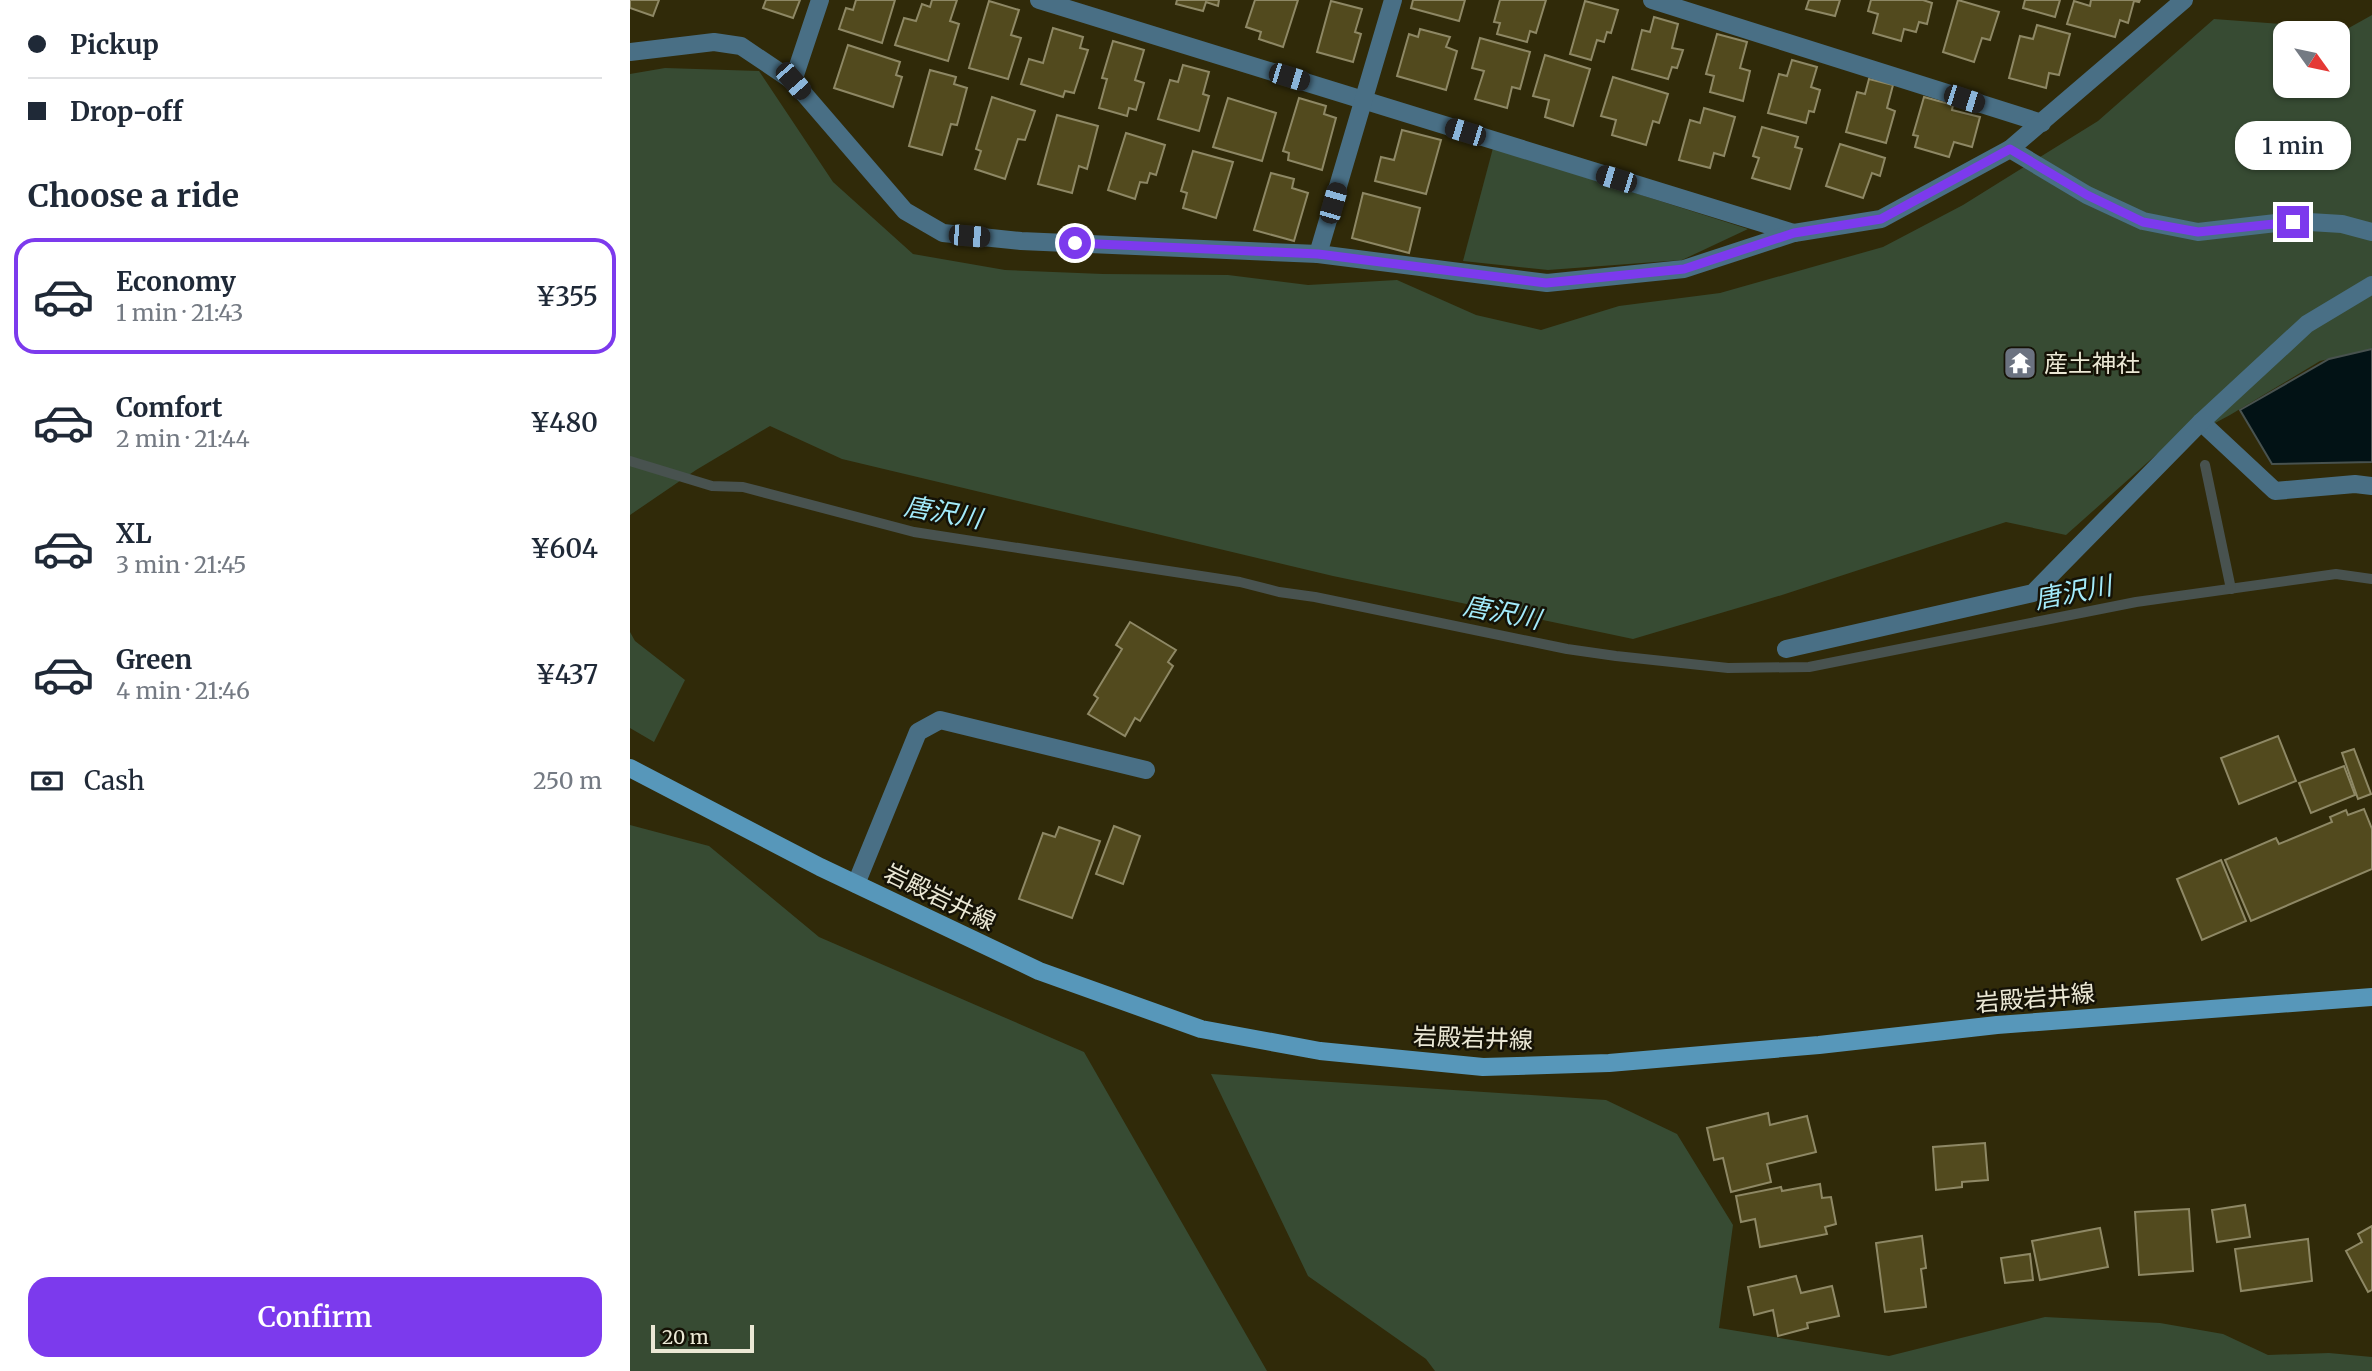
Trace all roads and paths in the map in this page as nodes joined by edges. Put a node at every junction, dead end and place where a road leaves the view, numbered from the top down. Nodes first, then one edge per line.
1 (820, 0) edge
2 (1040, 0) edge
3 (1393, 0) edge
4 (1651, 0) edge
5 (2185, 0) edge
6 (630, 52) edge
7 (793, 81) junction
8 (1363, 100) junction
9 (2042, 124) junction
10 (2010, 149) junction
11 (2372, 232) edge
12 (1794, 233) junction
13 (1318, 254) junction
14 (2372, 285) edge
15 (2201, 422) junction
16 (2372, 486) edge
17 (1786, 649) dead end
18 (630, 768) edge
19 (1146, 770) dead end
20 (856, 884) junction
21 (2372, 997) edge

1 - 7 street
2 - 8 street
3 - 8 street
4 - 9 street
5 - 9 street
6 - 7 street
7 - 13 street
8 - 12 street
8 - 13 street
9 - 10 street
10 - 11 street
10 - 12 street
12 - 13 street
14 - 15 street
15 - 16 street
15 - 17 street
18 - 20 main road, 岩殿岩井線
19 - 20 street
20 - 21 main road, 岩殿岩井線

